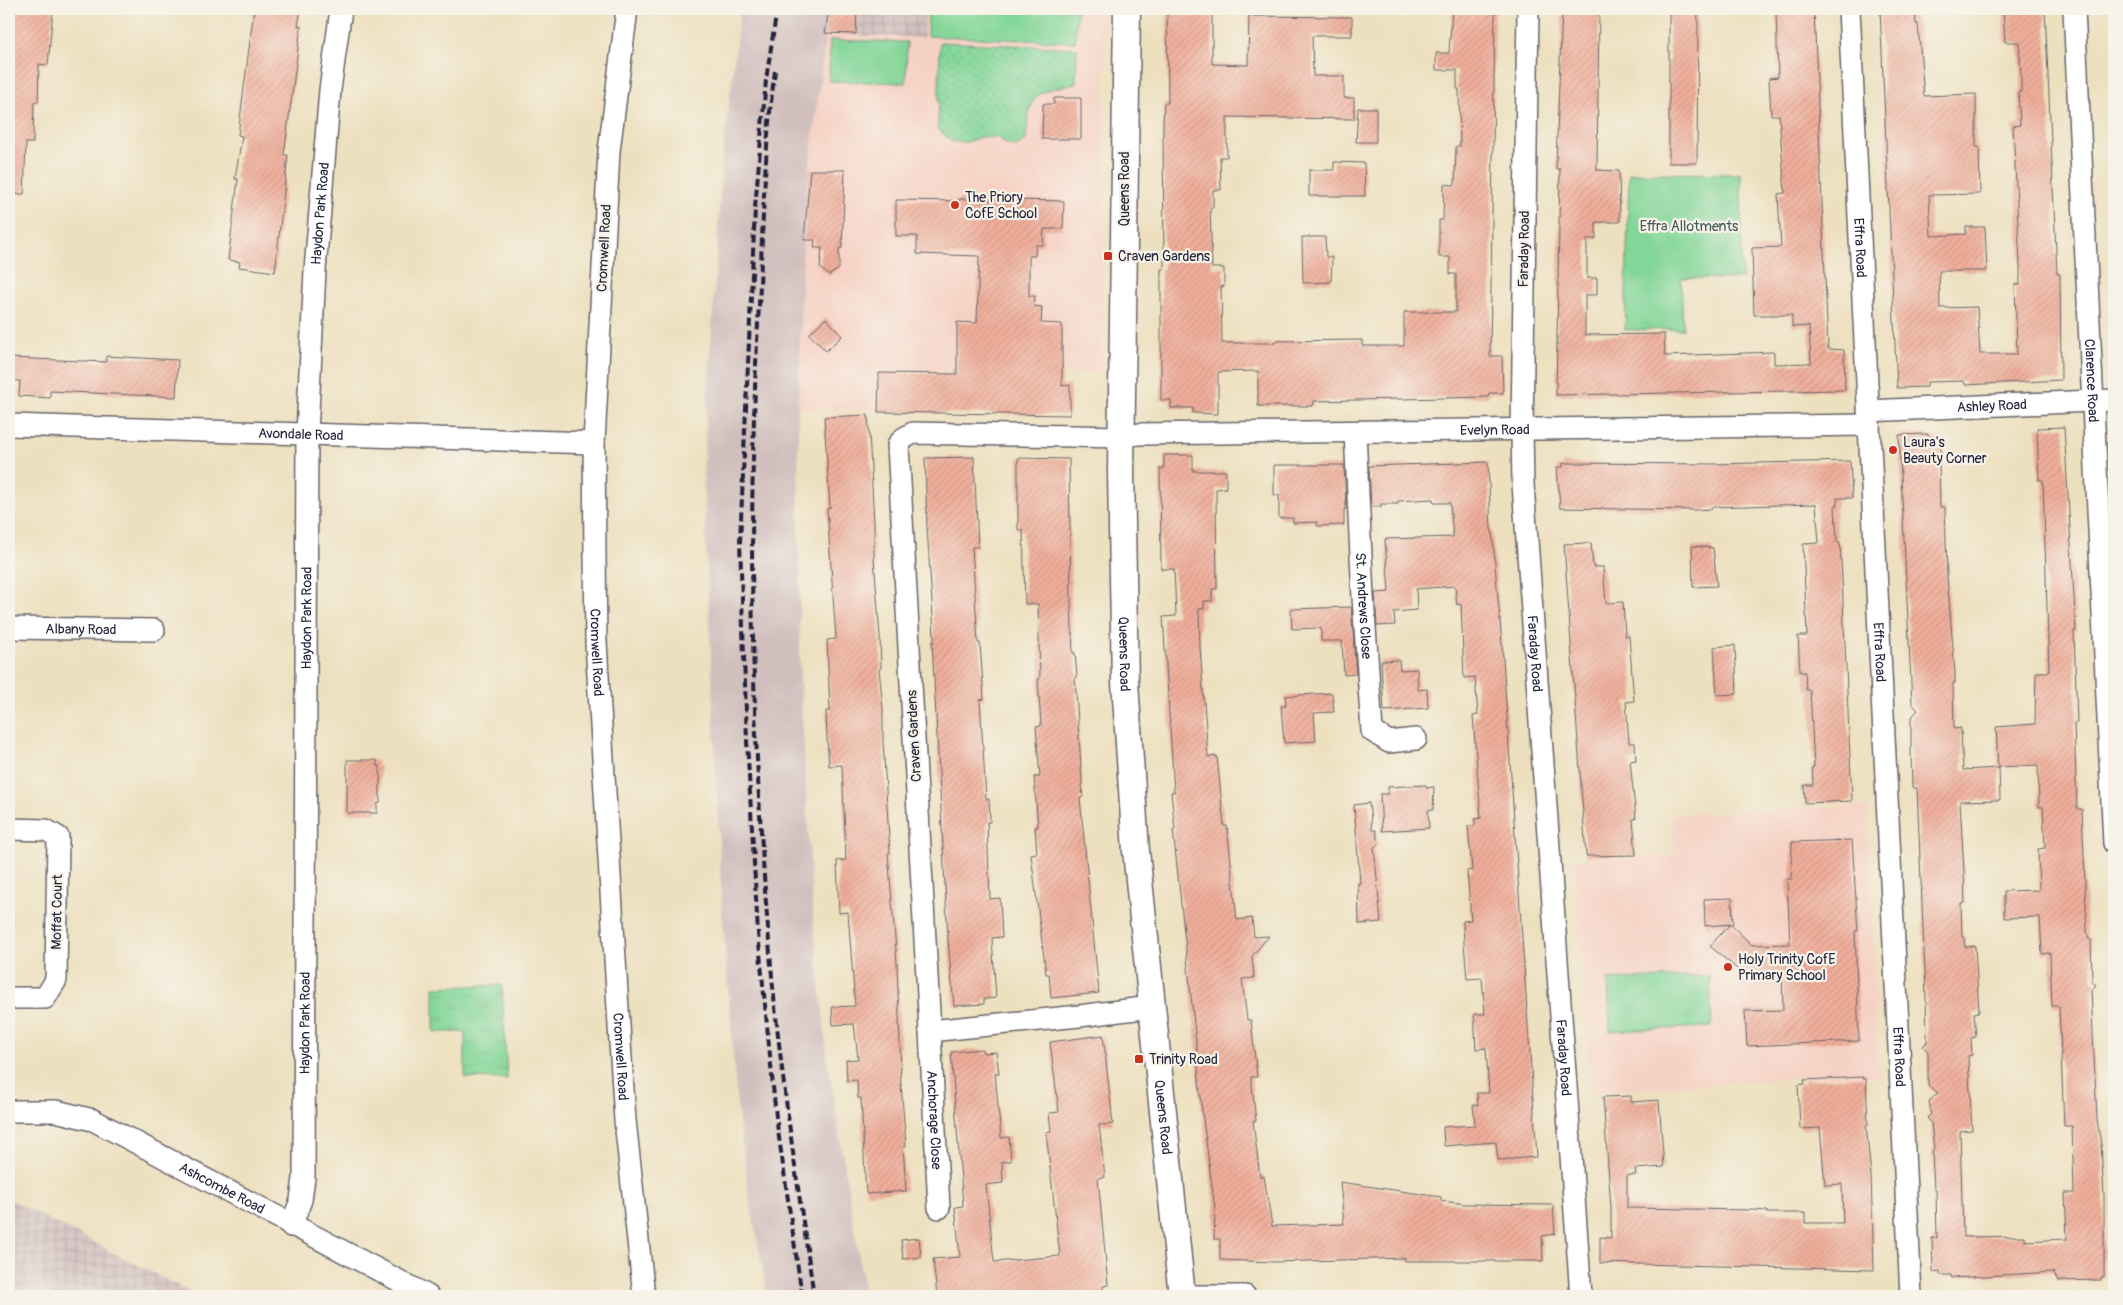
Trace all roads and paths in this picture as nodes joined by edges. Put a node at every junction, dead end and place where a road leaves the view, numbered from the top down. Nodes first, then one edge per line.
1 (341, 9) edge
2 (627, 9) edge
3 (1126, 9) edge
4 (1528, 9) edge
5 (1849, 9) edge
6 (2074, 9) edge
7 (2104, 400) edge
8 (1868, 418) junction
9 (9, 424) edge
10 (1522, 430) junction
11 (1356, 432) junction
12 (307, 433) junction
13 (1121, 437) junction
14 (594, 442) junction
15 (9, 628) edge
16 (154, 630) dead end
17 (1416, 740) dead end
18 (9, 829) edge
19 (2114, 843) edge
20 (9, 998) edge
21 (1151, 1007) junction
22 (930, 1031) junction
23 (9, 1111) edge
24 (939, 1208) dead end
25 (291, 1226) junction
26 (428, 1296) edge
27 (644, 1296) edge
28 (1182, 1296) edge
29 (1245, 1296) edge
30 (1581, 1296) edge
31 (1911, 1296) edge

1 - 12 street, Haydon Park Road
2 - 14 street, Cromwell Road
3 - 13 street, Queens Road
4 - 10 street, Faraday Road
5 - 8 street, Effra Road
6 - 7 street, Clarence Road
7 - 8 street, Ashley Road
7 - 19 street, Clarence Road
8 - 10 street, Evelyn Road
8 - 31 street, Effra Road
9 - 12 street, Avondale Road
10 - 11 street, Evelyn Road
10 - 30 street, Faraday Road
11 - 13 street, Evelyn Road
11 - 17 street, St. Andrews Close
12 - 14 street, Avondale Road
12 - 25 street, Haydon Park Road
13 - 21 street, Queens Road
13 - 22 street, Craven Gardens
14 - 27 street, Cromwell Road
15 - 16 street, Albany Road
18 - 20 street, Moffat Court
21 - 22 street
21 - 28 street, Queens Road
22 - 24 street, Anchorage Close
23 - 25 street, Ashcombe Road
25 - 26 street, Ashcombe Road
28 - 29 street

